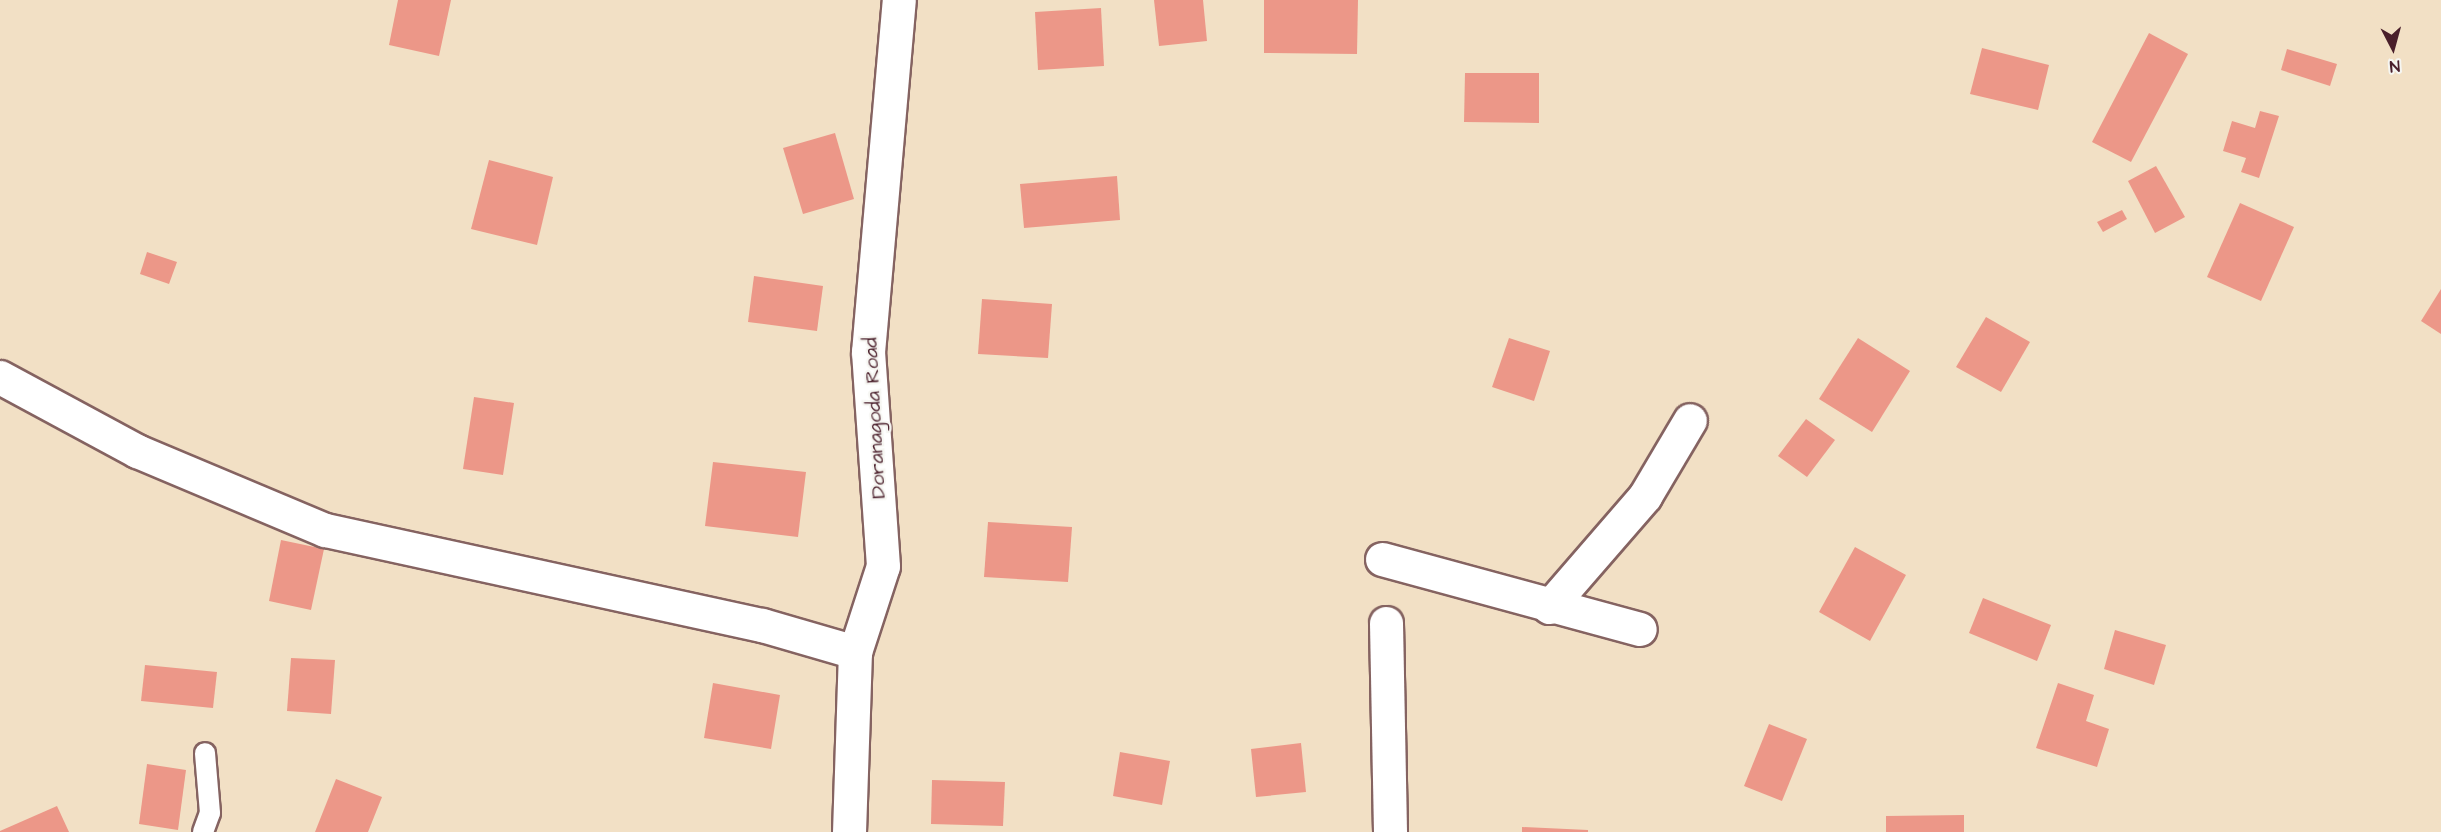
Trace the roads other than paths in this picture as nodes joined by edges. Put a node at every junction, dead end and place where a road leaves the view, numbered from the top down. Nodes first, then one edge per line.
1 (899, 0) edge
2 (0, 377) edge
3 (1690, 420) dead end
4 (1382, 559) dead end
5 (1549, 607) junction
6 (1386, 623) dead end
7 (1640, 629) dead end
8 (855, 651) junction
9 (205, 753) dead end
10 (203, 832) edge
11 (849, 832) edge
12 (1390, 832) edge

1 - 8 street, Doranagoda Road
2 - 8 street
3 - 5 street
4 - 5 street
5 - 7 street
6 - 12 street
8 - 11 street, Doranagoda Road
9 - 10 lane

